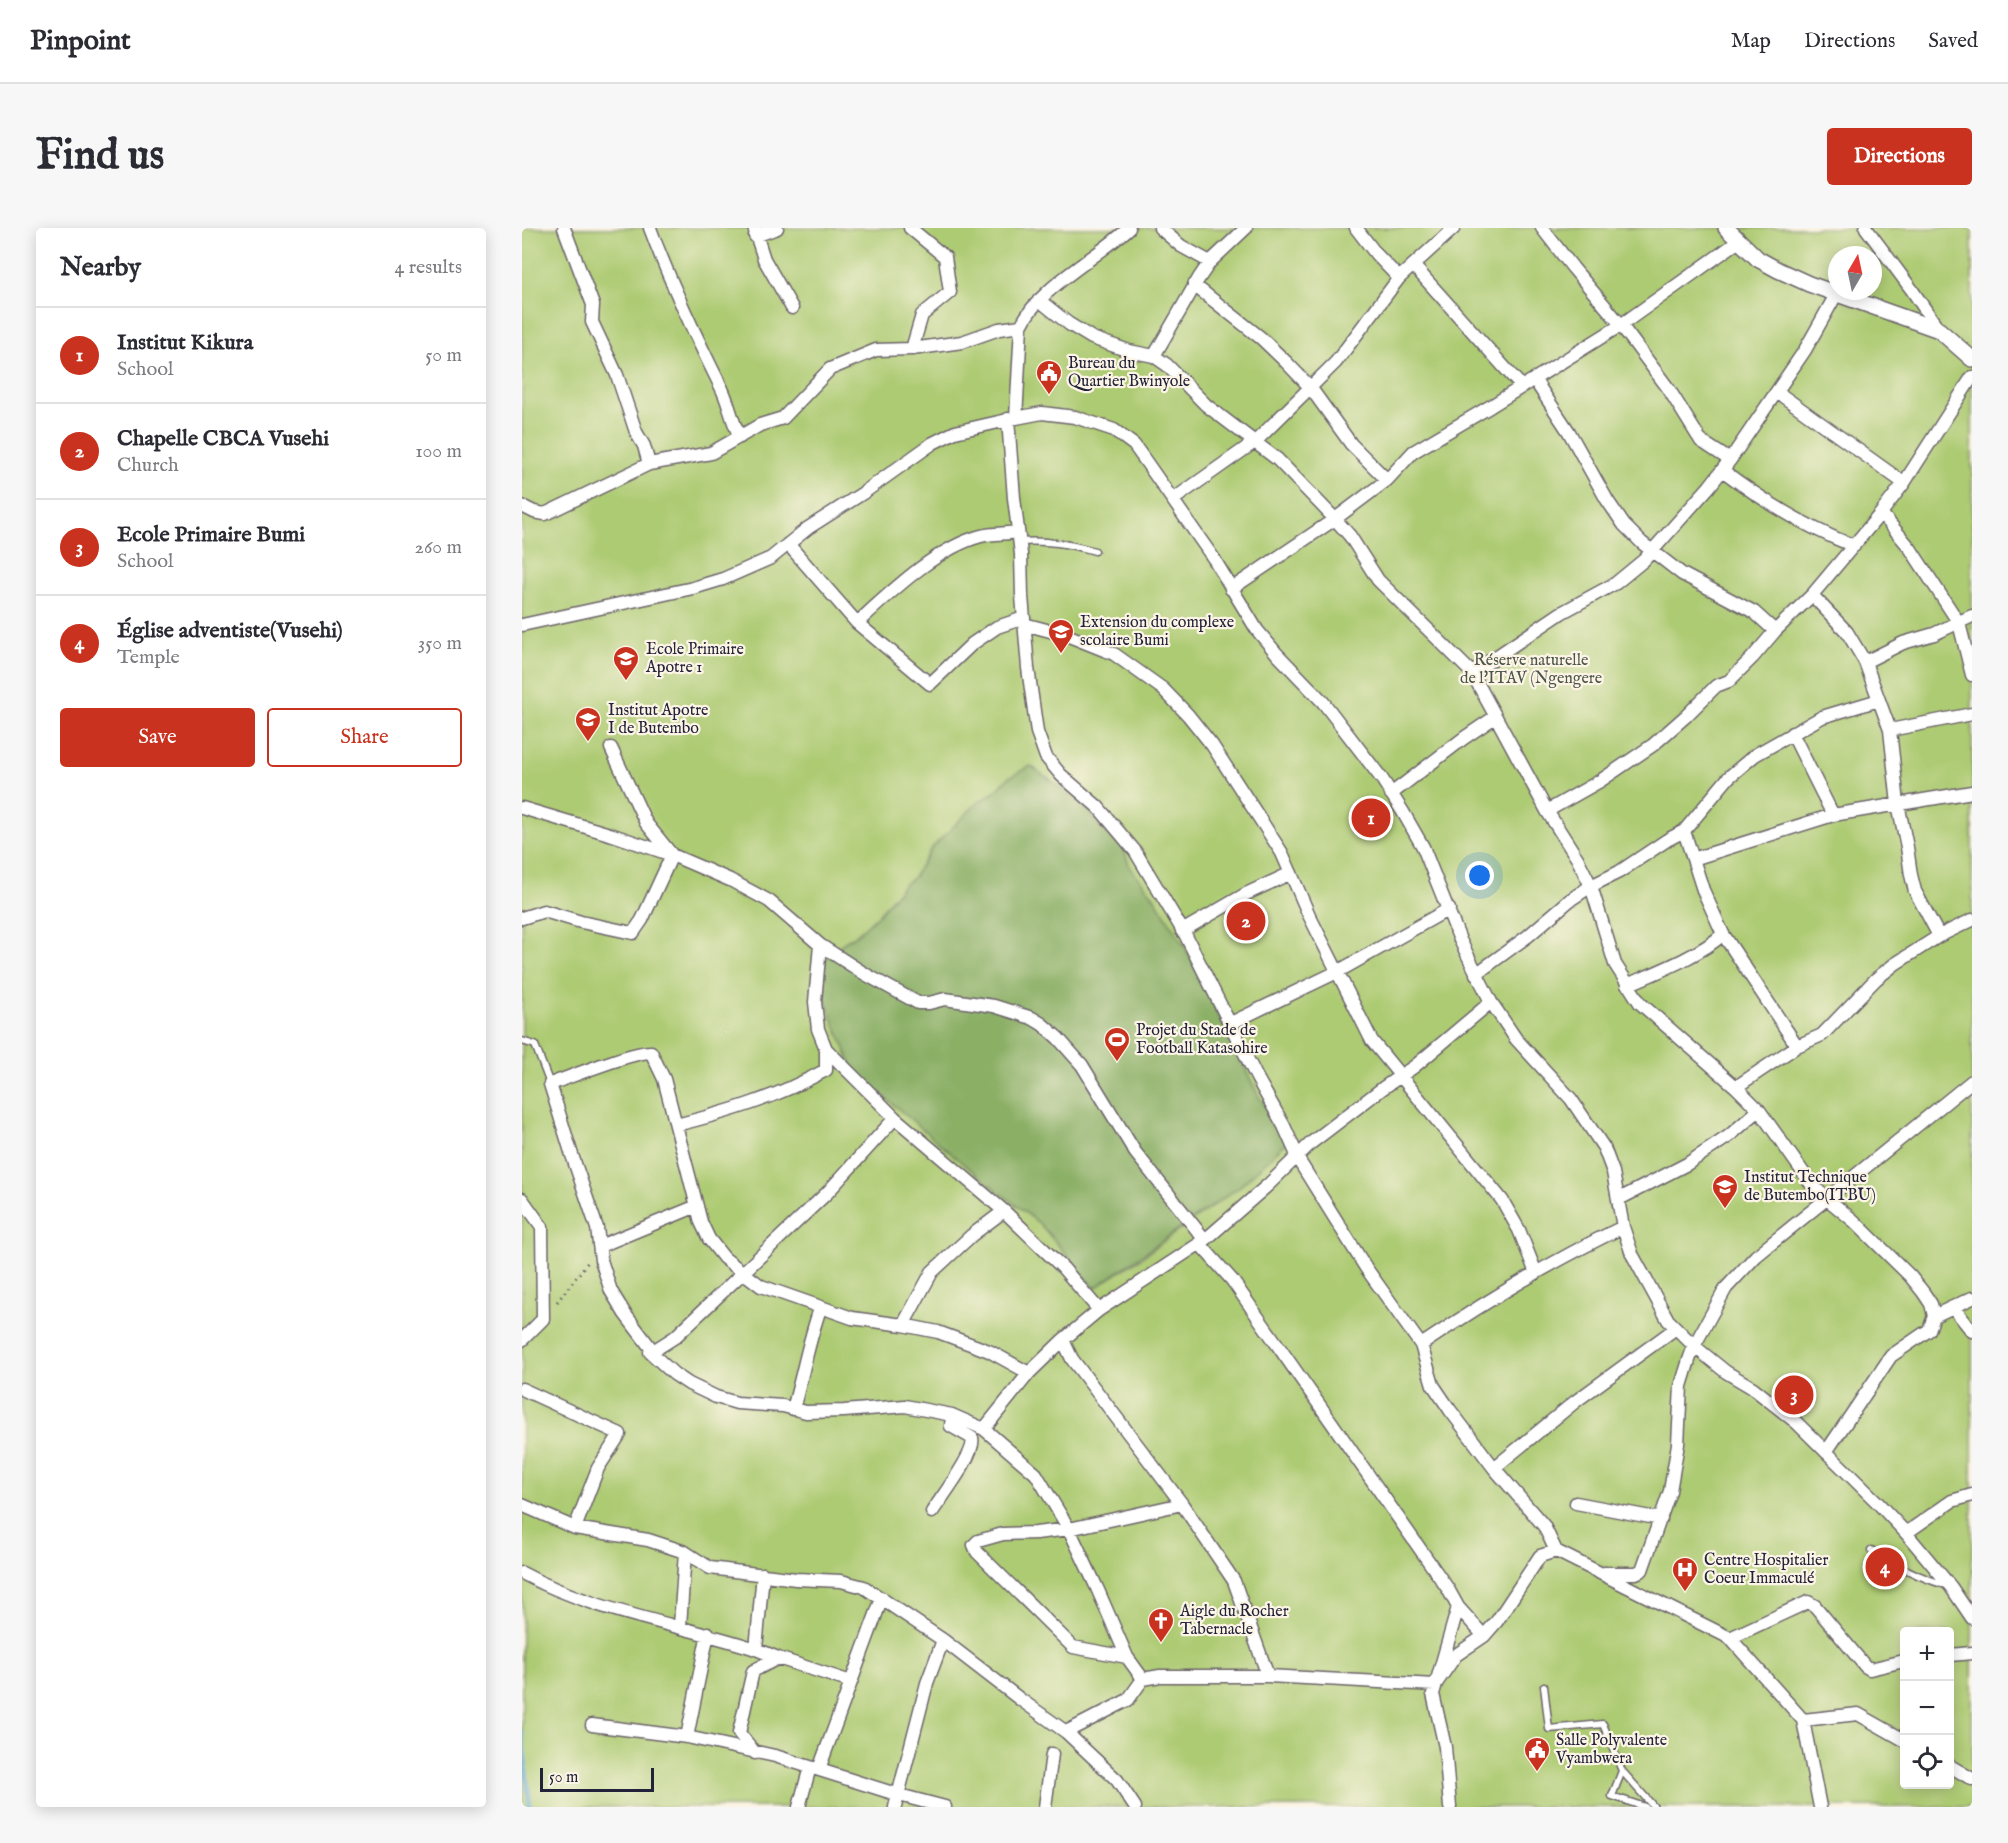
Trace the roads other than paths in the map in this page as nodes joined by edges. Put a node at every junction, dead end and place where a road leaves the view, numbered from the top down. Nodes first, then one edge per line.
1 (564, 228) edge
2 (650, 228) edge
3 (777, 228) edge
4 (910, 228) edge
5 (1129, 228) edge
6 (1160, 228) edge
7 (1246, 228) edge
8 (1356, 228) edge
9 (1454, 228) edge
10 (1542, 228) edge
11 (1726, 228) edge
12 (1866, 228) edge
13 (755, 232) edge
14 (1739, 241) junction
15 (1210, 262) junction
16 (1413, 265) junction
17 (1399, 278) junction
18 (1194, 285) junction
19 (1828, 289) edge
20 (1039, 300) junction
21 (1833, 300) edge
22 (1856, 300) edge
23 (792, 308) dead end
24 (1621, 325) junction
25 (1021, 326) junction
26 (1939, 330) junction
27 (912, 349) junction
28 (1154, 356) junction
29 (1972, 359) edge
30 (1972, 377) edge
31 (1534, 379) junction
32 (1310, 387) junction
33 (1522, 387) junction
34 (1777, 392) junction
35 (1012, 418) junction
36 (736, 429) junction
37 (1256, 441) junction
38 (649, 464) junction
39 (1726, 465) junction
40 (1387, 480) junction
41 (1904, 483) junction
42 (1174, 499) junction
43 (522, 506) edge
44 (1881, 513) junction
45 (1335, 519) junction
46 (1019, 537) junction
47 (788, 544) junction
48 (1854, 546) junction
49 (1652, 549) junction
50 (1095, 551) dead end
51 (1232, 589) junction
52 (1812, 595) junction
53 (1972, 616) edge
54 (1024, 621) junction
55 (858, 623) junction
56 (1959, 623) junction
57 (522, 625) edge
58 (1775, 631) junction
59 (1865, 662) junction
60 (1472, 673) junction
61 (1972, 675) edge
62 (1879, 700) junction
63 (1972, 714) edge
64 (1495, 717) junction
65 (1890, 730) junction
66 (1792, 733) junction
67 (611, 748) dead end
68 (1972, 792) edge
69 (1392, 794) junction
70 (1898, 804) junction
71 (522, 808) edge
72 (1547, 811) junction
73 (1833, 815) junction
74 (1684, 831) junction
75 (672, 855) junction
76 (1693, 859) junction
77 (1291, 873) junction
78 (1591, 886) junction
79 (1449, 909) junction
80 (522, 918) edge
81 (1972, 920) edge
82 (1182, 931) junction
83 (1723, 934) junction
84 (1939, 936) junction
85 (820, 945) junction
86 (1337, 972) junction
87 (1476, 974) junction
88 (1627, 985) junction
89 (1491, 1002) junction
90 (1229, 1024) junction
91 (522, 1041) edge
92 (1797, 1046) junction
93 (826, 1048) junction
94 (1401, 1076) junction
95 (1972, 1081) edge
96 (550, 1084) junction
97 (1736, 1087) junction
98 (1759, 1110) junction
99 (895, 1118) junction
100 (676, 1125) junction
101 (1297, 1156) junction
102 (1826, 1198) junction
103 (522, 1199) edge
104 (1619, 1199) junction
105 (697, 1206) junction
106 (1004, 1211) junction
107 (1623, 1227) junction
108 (1202, 1241) junction
109 (600, 1246) junction
110 (743, 1272) junction
111 (1536, 1273) junction
112 (1972, 1298) edge
113 (1953, 1308) junction
114 (820, 1309) junction
115 (1099, 1310) junction
116 (1934, 1316) junction
117 (903, 1325) junction
118 (1676, 1328) junction
119 (1972, 1331) edge
120 (522, 1340) edge
121 (1063, 1340) junction
122 (1420, 1345) junction
123 (1694, 1346) junction
124 (653, 1351) junction
125 (1029, 1373) junction
126 (522, 1389) edge
127 (793, 1408) junction
128 (952, 1415) junction
129 (984, 1429) junction
130 (1826, 1452) junction
131 (1494, 1468) junction
132 (1972, 1495) edge
133 (1576, 1503) dead end
134 (1182, 1504) junction
135 (522, 1505) edge
136 (932, 1512) dead end
137 (1661, 1519) junction
138 (575, 1528) junction
139 (1069, 1529) junction
140 (1906, 1533) junction
141 (1871, 1550) dead end
142 (1556, 1551) junction
143 (685, 1552) junction
144 (522, 1573) edge
145 (1599, 1573) junction
146 (763, 1574) junction
147 (1951, 1587) junction
148 (882, 1598) junction
149 (1458, 1606) junction
150 (1972, 1618) edge
151 (680, 1626) junction
152 (708, 1633) junction
153 (1484, 1636) junction
154 (1730, 1638) junction
155 (943, 1640) junction
156 (756, 1649) junction
157 (1972, 1653) edge
158 (1954, 1655) edge
159 (1126, 1657) junction
160 (778, 1658) junction
161 (1900, 1662) edge
162 (1268, 1676) junction
163 (1143, 1679) junction
164 (851, 1682) junction
165 (1435, 1684) junction
166 (1544, 1686) dead end
167 (1803, 1720) junction
168 (592, 1725) dead end
169 (1066, 1732) junction
170 (687, 1737) junction
171 (1900, 1737) edge
172 (755, 1753) junction
173 (1052, 1754) dead end
174 (814, 1768) junction
175 (1954, 1768) edge
176 (1622, 1771) junction
177 (1972, 1779) edge
178 (897, 1801) edge
179 (799, 1807) edge
180 (945, 1807) edge
181 (1045, 1807) edge
182 (1135, 1807) edge
183 (1450, 1807) edge
184 (1645, 1807) edge
185 (1654, 1807) edge
186 (1820, 1807) edge

1 - 38 street
2 - 36 street
3 - 13 street
4 - 27 street
5 - 20 street
6 - 15 street
7 - 15 street
8 - 17 street
9 - 16 street
10 - 24 street
11 - 14 street
12 - 26 street
13 - 23 street
14 - 19 street
14 - 24 street
15 - 18 street
16 - 17 street
16 - 33 street
17 - 32 street
18 - 28 street
18 - 32 street
20 - 25 street
20 - 28 street
21 - 34 street
22 - 26 street
24 - 31 street
24 - 39 street
25 - 27 street
25 - 35 street
26 - 29 street
27 - 36 street
28 - 37 street
30 - 41 street
31 - 33 street
31 - 49 street
32 - 37 street
32 - 40 street
33 - 40 street
34 - 39 street
34 - 41 street
35 - 42 street
35 - 46 street
35 - 47 street
36 - 38 street
37 - 42 street
37 - 45 street
38 - 43 street
39 - 48 street
39 - 49 street
40 - 45 street
41 - 44 street
42 - 51 street
44 - 48 street
44 - 56 street
45 - 51 street
45 - 60 street
46 - 50 lane
46 - 54 street
46 - 55 street
47 - 55 street
47 - 57 street
48 - 52 street
49 - 58 street
49 - 60 street
51 - 69 street
52 - 58 street
52 - 59 street
53 - 56 street
54 - 55 street
54 - 77 street
54 - 82 street
56 - 59 street
56 - 61 street
58 - 72 street
59 - 62 street
60 - 64 street
62 - 65 street
62 - 66 street
63 - 65 street
64 - 69 street
64 - 72 street
65 - 70 street
66 - 73 street
66 - 74 street
67 - 75 street
68 - 70 street
69 - 79 street
70 - 73 street
70 - 84 street
71 - 75 street
72 - 78 street
73 - 76 street
74 - 76 street
74 - 78 street
75 - 80 street
75 - 85 street
76 - 83 street
77 - 82 street
77 - 86 street
78 - 87 street
78 - 88 street
79 - 86 street
79 - 87 street
81 - 84 street
82 - 90 street
83 - 88 street
83 - 92 street
84 - 92 street
85 - 93 street
85 - 108 street
86 - 90 street
86 - 94 street
87 - 89 street
88 - 97 street
89 - 94 street
89 - 104 street
90 - 101 street
91 - 96 lane
92 - 97 street
93 - 99 street
93 - 100 street
94 - 101 street
94 - 111 street
95 - 102 street
96 - 100 street
96 - 109 street
97 - 98 street
98 - 102 street
98 - 104 street
99 - 106 street
99 - 110 street
100 - 105 street
101 - 108 street
101 - 122 street
102 - 116 street
102 - 123 street
103 - 120 street
104 - 107 street
105 - 109 street
105 - 110 street
106 - 115 street
106 - 117 street
107 - 111 street
107 - 118 street
108 - 115 street
108 - 149 street
109 - 124 street
110 - 114 street
110 - 124 street
111 - 122 street
112 - 113 street
113 - 116 street
113 - 119 street
114 - 117 street
114 - 127 street
115 - 121 street
116 - 130 street
117 - 125 street
118 - 123 street
118 - 131 street
121 - 125 street
121 - 134 street
122 - 131 street
123 - 130 street
123 - 137 street
124 - 127 street
125 - 129 street
126 - 138 street
127 - 128 street
128 - 129 street
128 - 136 street
129 - 139 street
130 - 140 street
131 - 142 street
132 - 140 street
133 - 137 street
134 - 139 street
134 - 162 street
135 - 138 street
137 - 145 street
138 - 143 street
139 - 159 street
139 - 159 street
140 - 147 street
141 - 147 lane
142 - 145 street
142 - 153 street
143 - 146 street
143 - 151 street
144 - 151 street
145 - 154 street
146 - 148 street
146 - 156 street
147 - 150 street
148 - 155 street
148 - 164 street
149 - 153 street
149 - 165 street
151 - 152 street
152 - 156 street
152 - 170 street
153 - 165 street
154 - 161 street
154 - 167 street
155 - 169 street
155 - 178 street
156 - 160 street
157 - 158 street
159 - 163 street
160 - 164 street
160 - 172 street
162 - 163 street
162 - 165 street
163 - 169 street
164 - 174 street
165 - 183 street
166 - 176 lane
167 - 171 street
167 - 186 street
168 - 170 street
169 - 182 street
170 - 172 street
172 - 174 street
173 - 181 street
174 - 178 street
174 - 179 street
175 - 177 street
176 - 184 lane
176 - 185 lane
178 - 180 street

